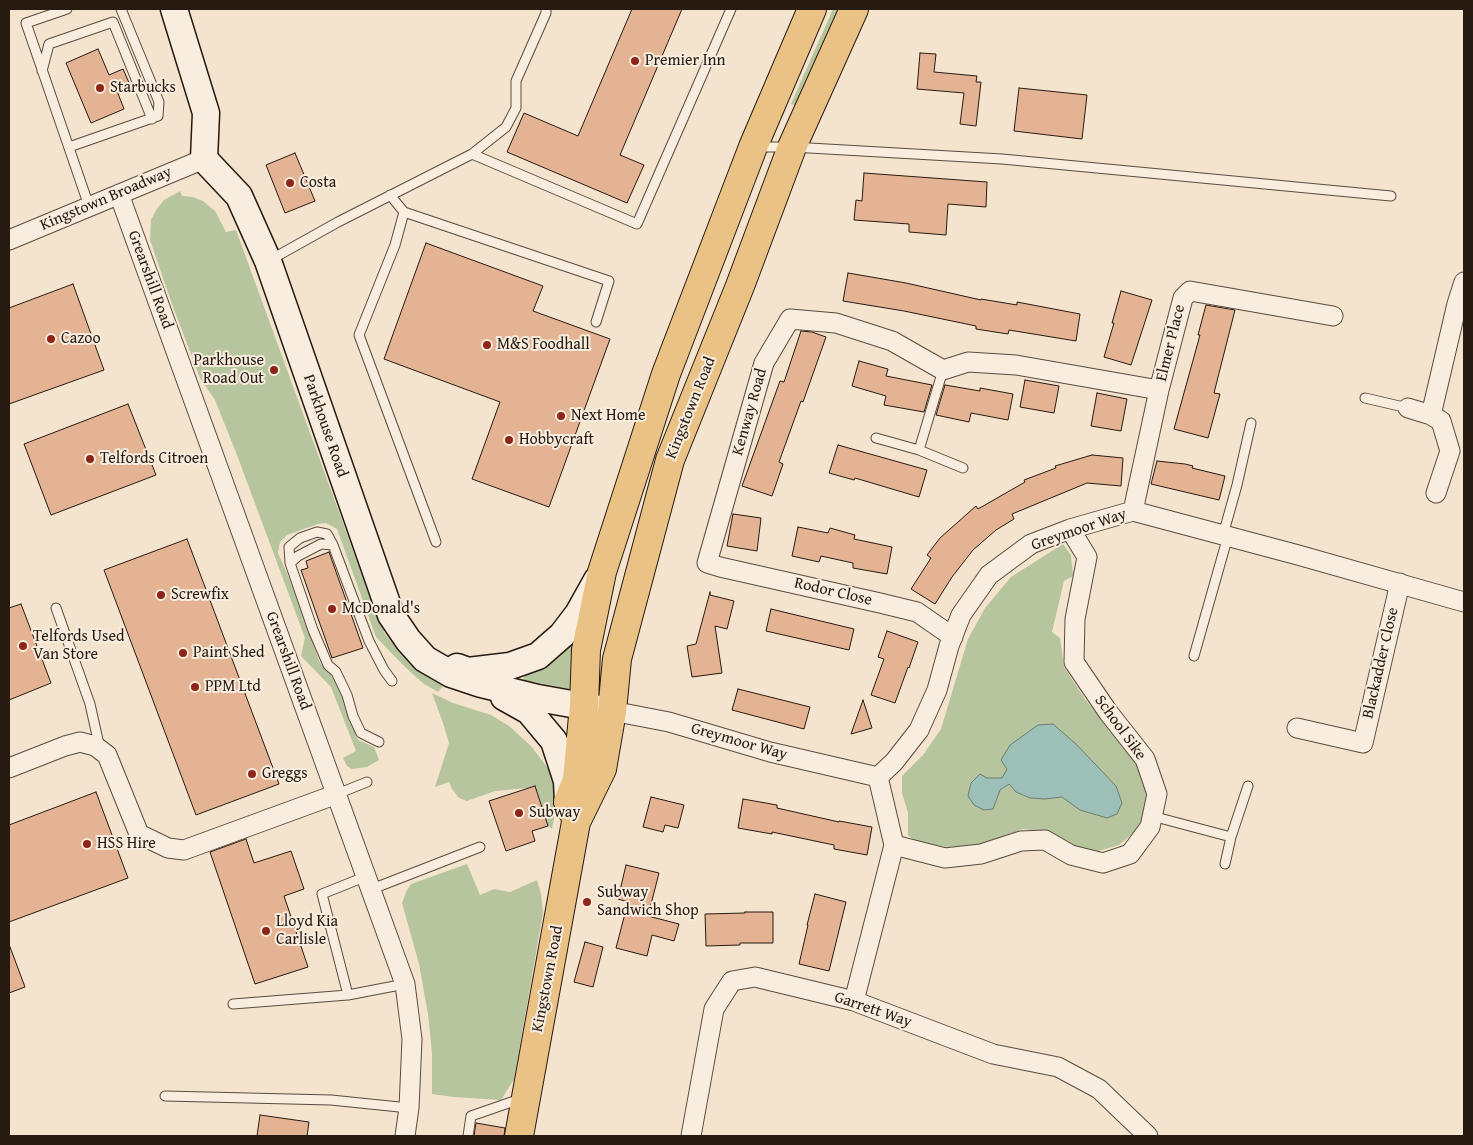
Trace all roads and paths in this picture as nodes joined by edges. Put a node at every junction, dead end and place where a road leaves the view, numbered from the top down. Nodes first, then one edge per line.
1 (67, 9) edge
2 (121, 9) edge
3 (174, 9) edge
4 (546, 9) edge
5 (731, 9) edge
6 (812, 9) edge
7 (854, 9) edge
8 (42, 71) junction
9 (152, 119) junction
10 (69, 147) junction
11 (753, 147) junction
12 (792, 147) junction
13 (472, 154) junction
14 (204, 159) junction
15 (119, 194) junction
16 (390, 195) junction
17 (1391, 196) dead end
18 (89, 206) junction
19 (404, 212) junction
20 (9, 240) edge
21 (268, 261) junction
22 (1464, 282) edge
23 (1461, 305) edge
24 (1333, 316) dead end
25 (596, 322) dead end
26 (944, 370) junction
27 (1159, 390) junction
28 (1365, 398) dead end
29 (1408, 408) joint
30 (1432, 415) junction
31 (1251, 423) dead end
32 (876, 438) dead end
33 (919, 450) junction
34 (963, 468) dead end
35 (1436, 493) dead end
36 (1133, 511) junction
37 (1070, 530) junction
38 (1226, 536) junction
39 (436, 542) dead end
40 (333, 544) junction
41 (290, 563) junction
42 (707, 563) joint
43 (602, 572) junction
44 (1400, 583) junction
45 (1464, 602) edge
46 (56, 608) dead end
47 (952, 637) junction
48 (1194, 656) dead end
49 (425, 659) junction
50 (392, 681) dead end
51 (481, 684) junction
52 (584, 706) junction
53 (612, 712) junction
54 (1297, 728) dead end
55 (379, 742) dead end
56 (100, 750) junction
57 (9, 768) edge
58 (878, 778) junction
59 (367, 782) dead end
60 (1248, 786) dead end
61 (336, 794) junction
62 (572, 812) junction
63 (1152, 816) junction
64 (1231, 837) junction
65 (894, 845) junction
66 (480, 846) dead end
67 (1226, 864) dead end
68 (370, 882) junction
69 (405, 984) junction
70 (348, 995) junction
71 (854, 1001) junction
72 (232, 1004) dead end
73 (165, 1096) dead end
74 (526, 1097) junction
75 (409, 1108) junction
76 (405, 1136) edge
77 (468, 1136) edge
78 (519, 1136) edge
79 (691, 1136) edge
80 (1148, 1136) edge

1 - 8 lane
2 - 9 lane
3 - 14 street
4 - 13 lane
5 - 13 lane
6 - 11 main road, Kingstown Road
7 - 12 main road, Kingstown Road
8 - 9 lane
8 - 10 lane
9 - 10 lane
10 - 18 lane
11 - 12 lane
11 - 43 main road, Kingstown Road
12 - 17 lane
12 - 53 main road, Kingstown Road
13 - 16 lane
14 - 15 street, Kingstown Broadway
14 - 21 street, Parkhouse Road
15 - 18 street, Kingstown Broadway
15 - 61 street, Grearshill Road
16 - 19 lane
16 - 21 lane
18 - 20 street, Kingstown Broadway
19 - 25 lane
19 - 39 lane
21 - 49 street, Parkhouse Road
22 - 23 street
23 - 30 street
24 - 27 street, Elmer Place
26 - 27 street
26 - 33 lane
26 - 42 street, Kenway Road
27 - 36 street, Elmer Place
28 - 29 lane
29 - 30 street
30 - 35 street
31 - 38 lane
32 - 33 lane
33 - 34 lane
36 - 37 street, Greymoor Way
36 - 38 street, Greymoor Way
37 - 47 street, Greymoor Way
37 - 63 street, School Sike
38 - 44 street, Greymoor Way
38 - 48 lane
40 - 41 lane
40 - 41 lane
40 - 50 lane
41 - 55 lane
42 - 47 street, Rodor Close
43 - 49 street
43 - 52 main road, Kingstown Road
44 - 45 street, Greymoor Way
44 - 54 street, Blackadder Close
46 - 56 lane
47 - 58 street, Greymoor Way
49 - 51 street, Parkhouse Road
51 - 52 street, Parkhouse Road
51 - 62 street
52 - 53 street, Parkhouse Road
52 - 62 main road, Kingstown Road
53 - 58 street, Greymoor Way
53 - 62 main road, Kingstown Road
56 - 57 street
56 - 61 street
58 - 65 street
59 - 61 lane
60 - 64 lane
61 - 68 street, Grearshill Road
62 - 74 main road, Kingstown Road
63 - 64 lane
63 - 65 street, School Sike
64 - 67 lane
65 - 71 street
66 - 68 lane
68 - 69 street, Grearshill Road
68 - 70 lane
69 - 70 lane
69 - 75 street, Grearshill Road
70 - 72 lane
71 - 79 street, Garrett Way
71 - 80 street, Garrett Way
73 - 75 lane
74 - 77 lane
74 - 78 main road, Kingstown Road
75 - 76 street, Grearshill Road

